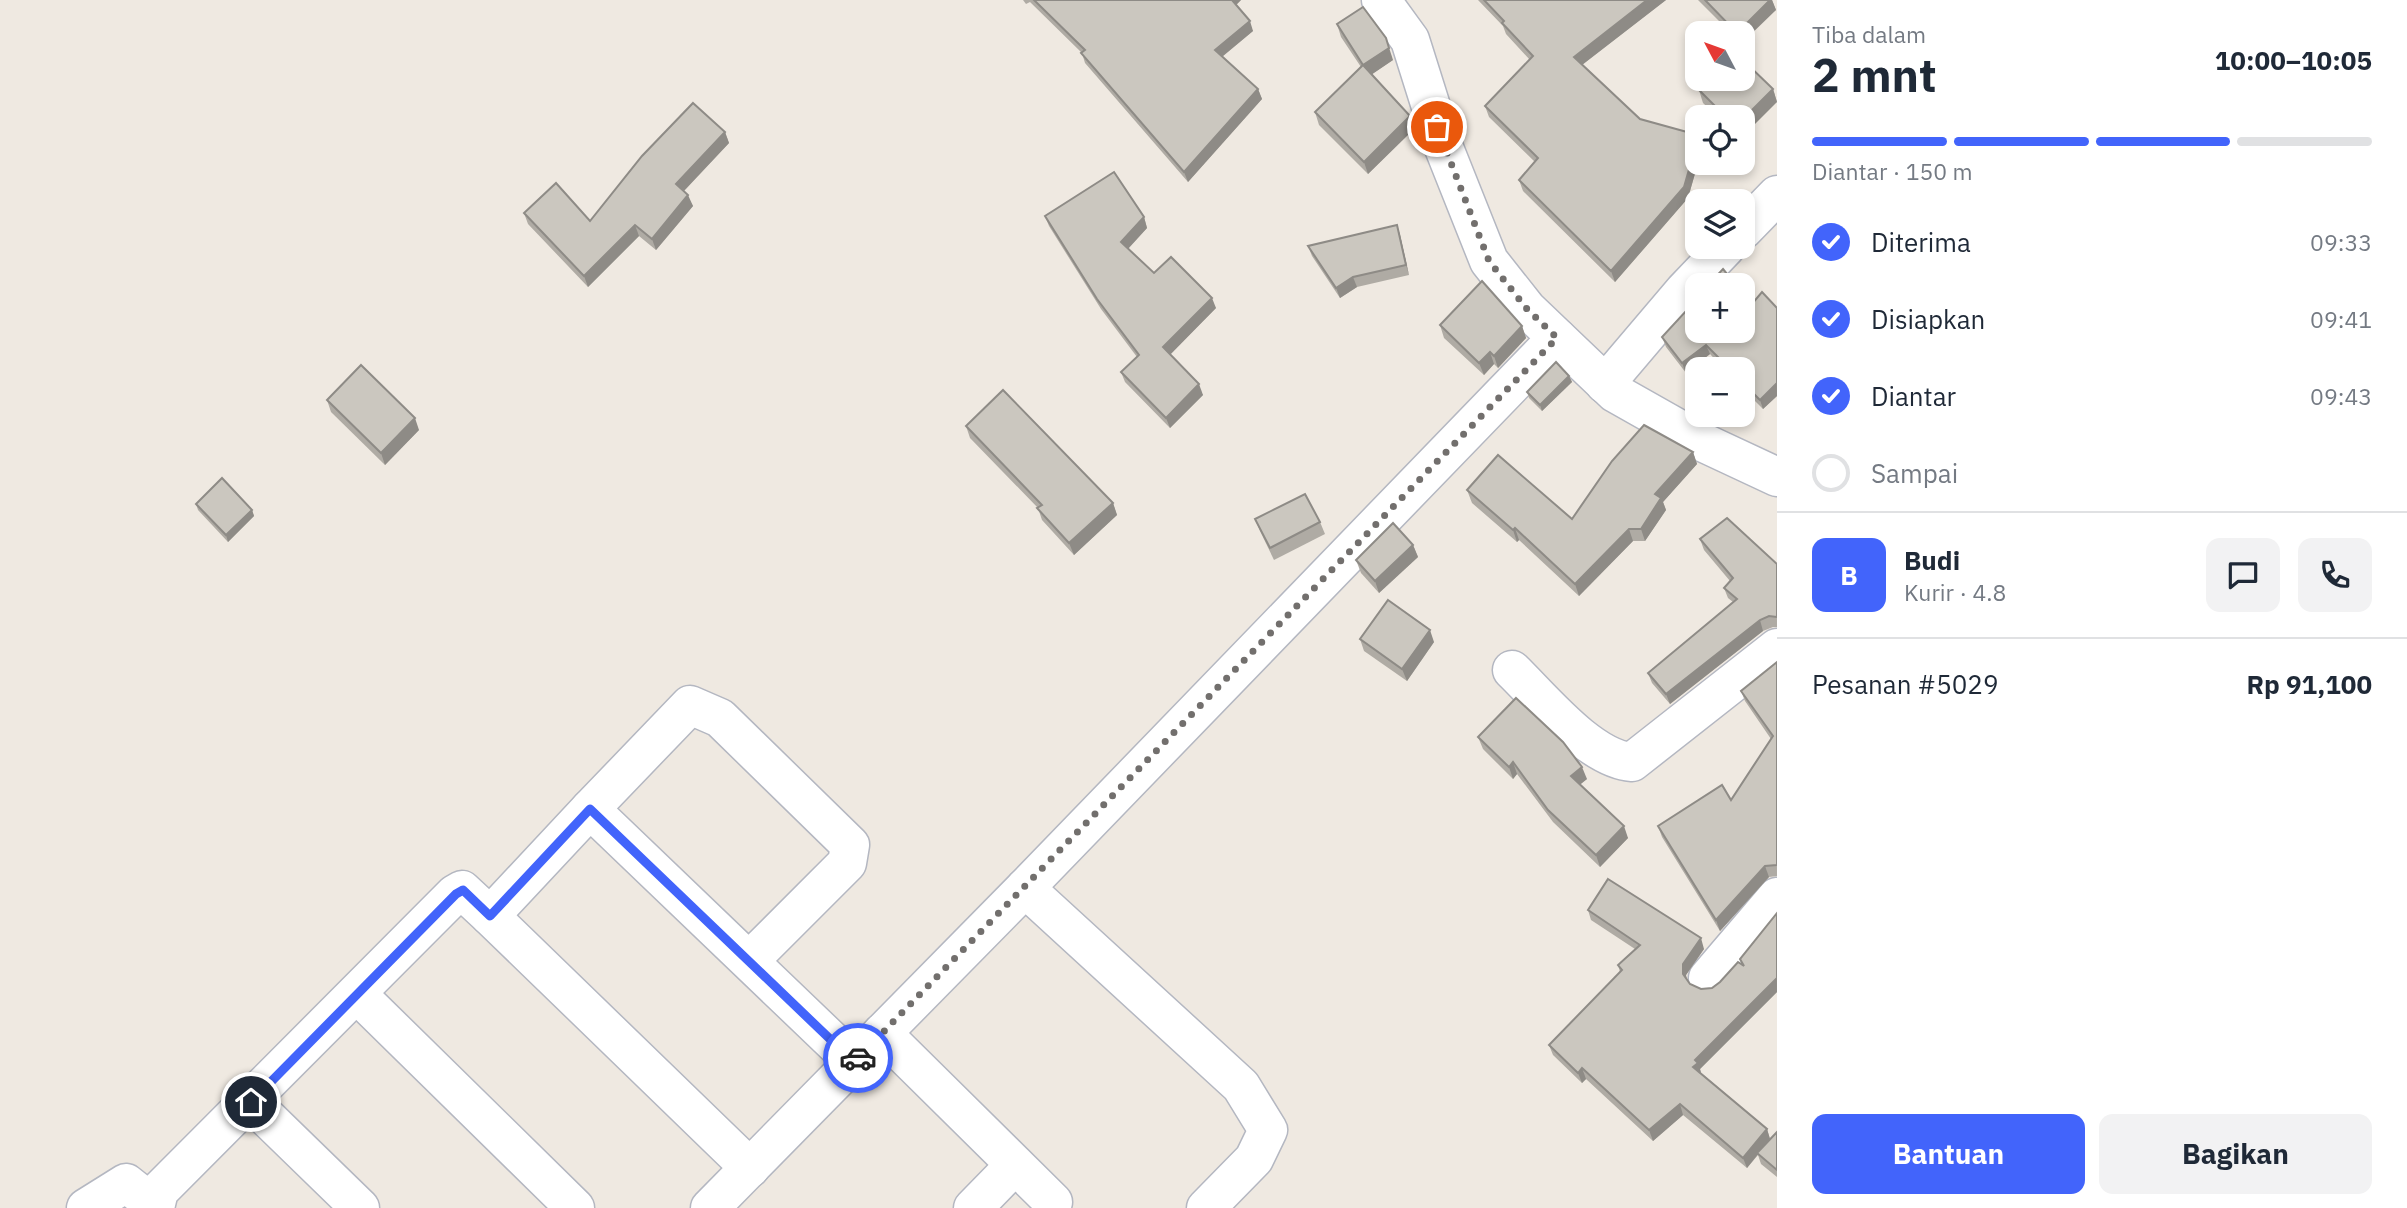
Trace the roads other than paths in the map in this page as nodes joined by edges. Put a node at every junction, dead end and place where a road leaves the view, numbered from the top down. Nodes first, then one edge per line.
1 (1381, 0) edge
2 (1777, 195) edge
3 (1755, 218) edge
4 (1714, 259) edge
5 (1557, 338) junction
6 (1605, 384) junction
7 (1777, 477) edge
8 (1777, 648) edge
9 (1512, 670) dead end
10 (590, 809) junction
11 (1025, 887) junction
12 (1777, 897) edge
13 (490, 916) junction
14 (750, 960) junction
15 (1708, 978) dead end
16 (357, 994) junction
17 (882, 1033) junction
18 (854, 1062) junction
19 (251, 1102) junction
20 (1015, 1165) junction
21 (750, 1168) junction
22 (1053, 1202) dead end
23 (155, 1207) edge
24 (86, 1208) edge
25 (360, 1208) edge
26 (575, 1208) edge
27 (710, 1208) edge
28 (973, 1208) edge
29 (1206, 1208) edge

1 - 5 street
2 - 3 street
4 - 6 street
5 - 6 street
5 - 11 street
6 - 7 street
8 - 9 street
10 - 13 street
10 - 14 street
10 - 14 street
11 - 17 street
11 - 29 street
12 - 15 street
13 - 16 street
13 - 21 street
14 - 18 street
16 - 19 street
16 - 26 street
17 - 18 street
17 - 20 street
18 - 21 street
19 - 23 street
19 - 25 street
20 - 22 street
20 - 28 street
21 - 27 street
23 - 24 street

